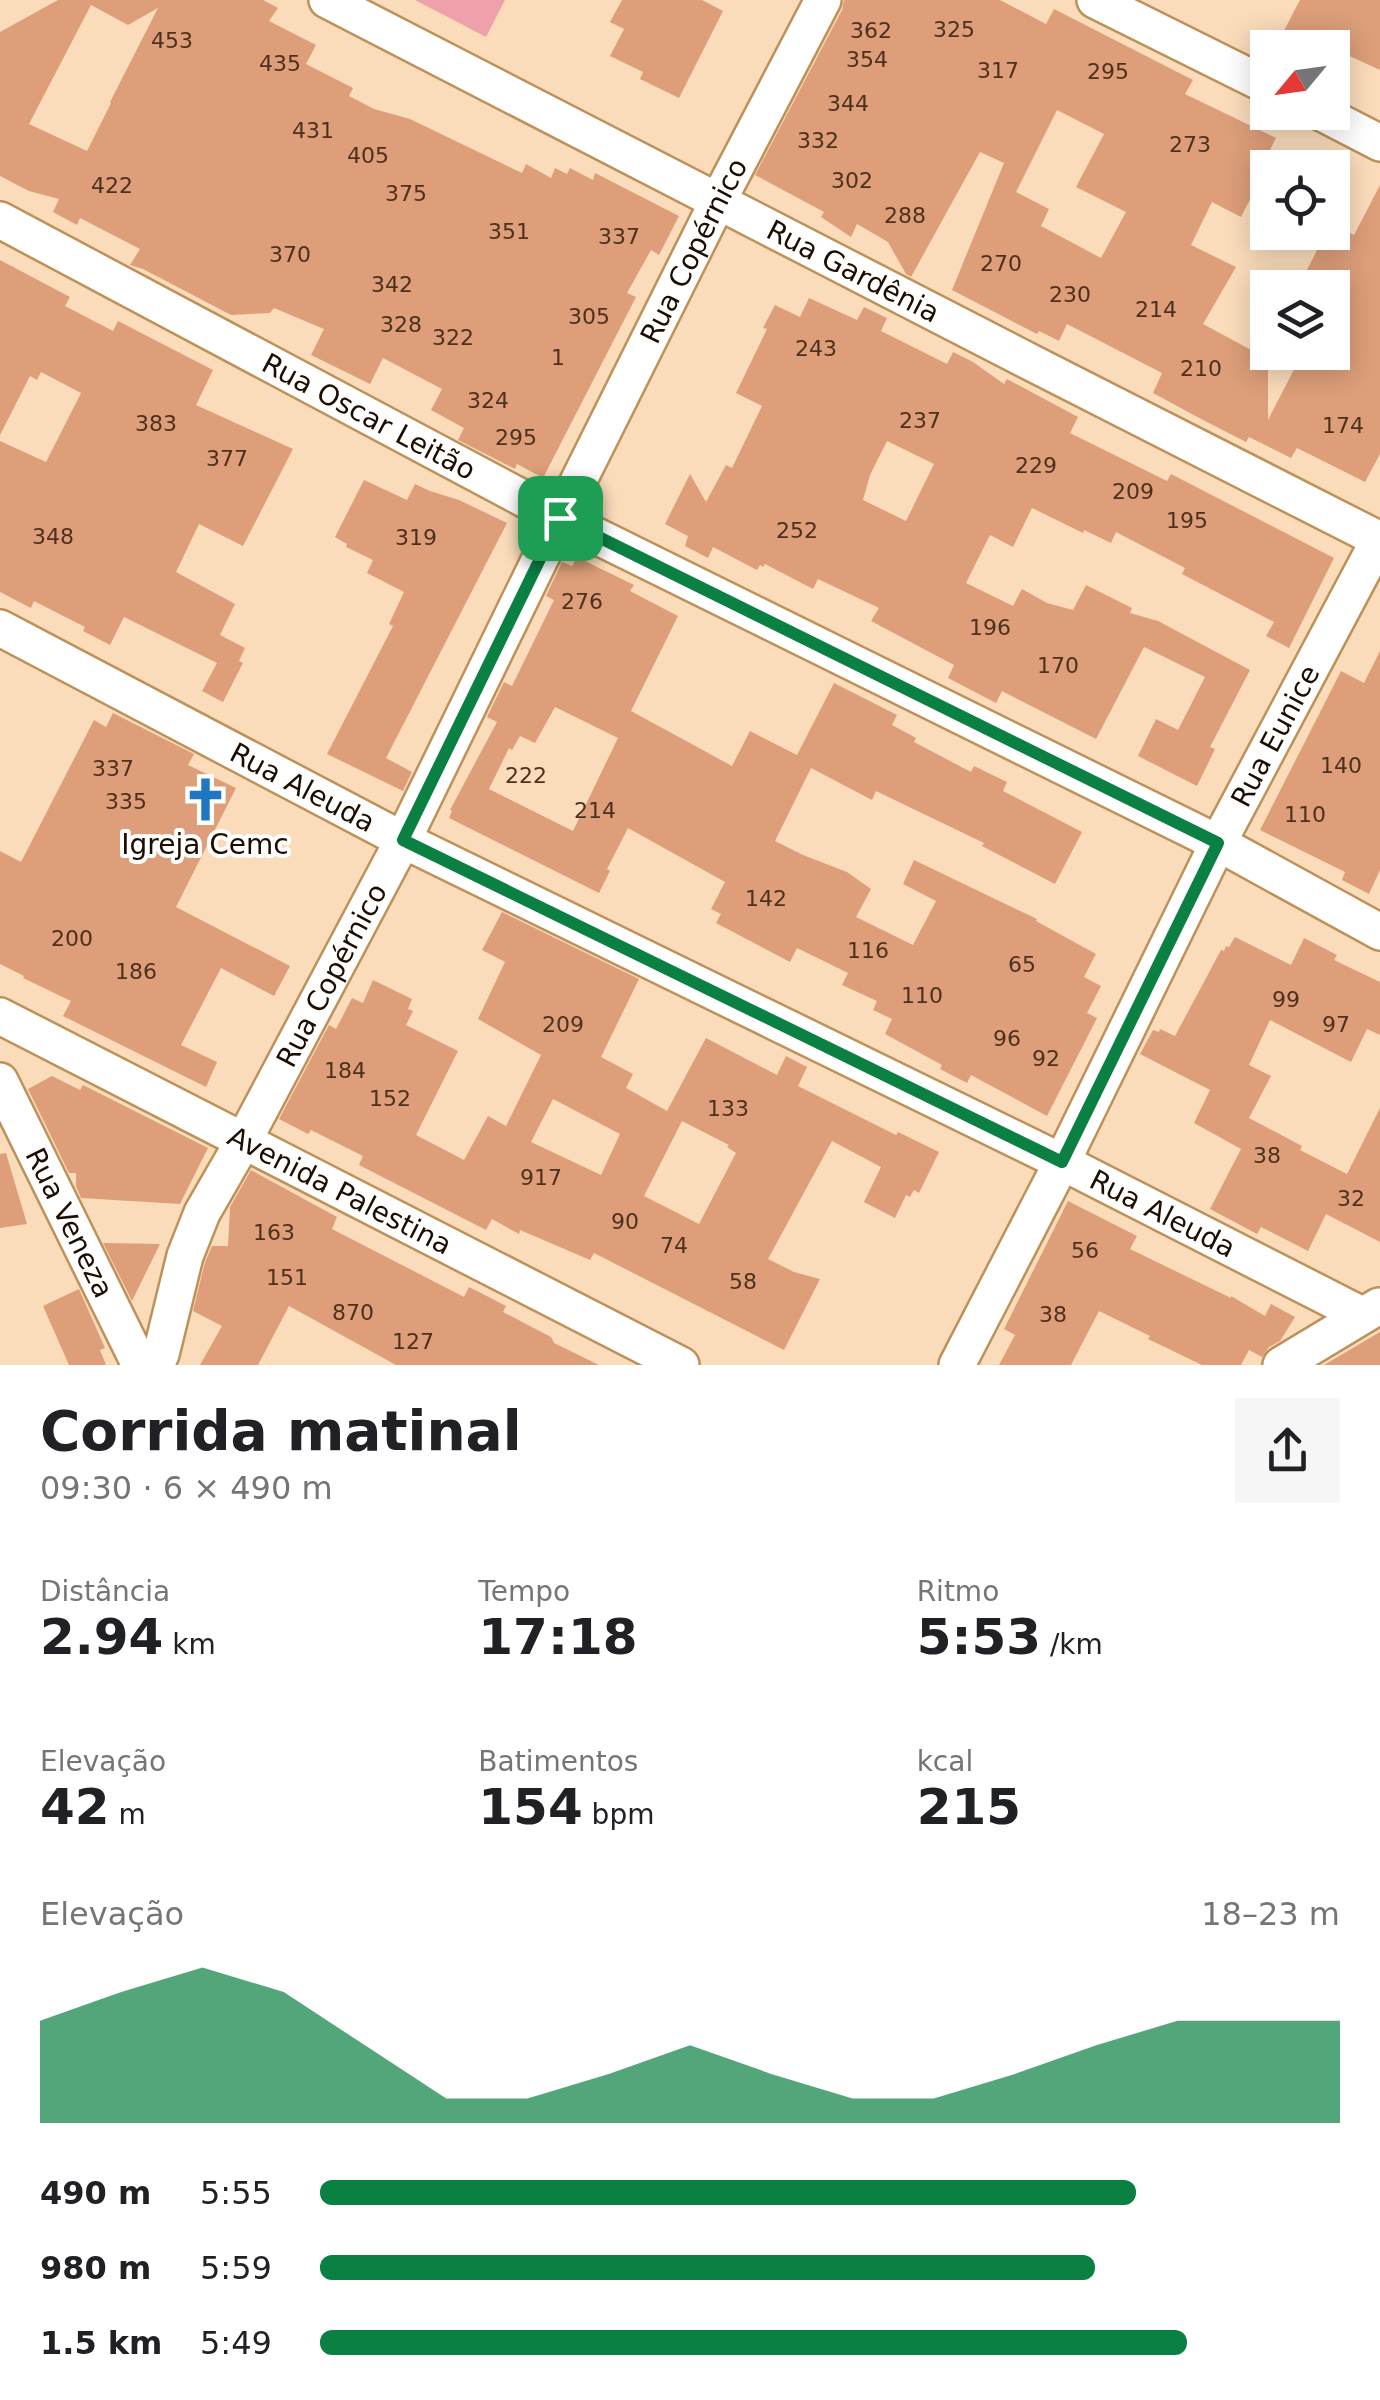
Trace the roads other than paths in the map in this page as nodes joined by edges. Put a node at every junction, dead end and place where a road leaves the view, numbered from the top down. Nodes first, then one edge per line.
1 (327, 0) edge
2 (823, 0) edge
3 (1095, 0) edge
4 (1250, 77) edge
5 (1350, 127) edge
6 (1380, 142) edge
7 (718, 201) junction
8 (0, 220) edge
9 (560, 518) junction
10 (1380, 539) edge
11 (0, 628) edge
12 (403, 840) junction
13 (1218, 843) junction
14 (1380, 932) edge
15 (0, 1016) edge
16 (0, 1080) edge
17 (244, 1140) junction
18 (1062, 1162) junction
19 (1371, 1310) edge
20 (140, 1365) edge
21 (156, 1365) edge
22 (681, 1365) edge
23 (957, 1365) edge
24 (1281, 1365) edge

1 - 7 street, Rua Gardênia
2 - 7 street, Rua Copérnico
3 - 4 street
5 - 6 street
7 - 9 street, Rua Copérnico
7 - 10 street, Rua Gardênia
8 - 9 street, Rua Oscar Leitão
9 - 12 street, Rua Copérnico
9 - 13 street, Rua Oscar Leitão
10 - 13 street, Rua Eunice
11 - 12 street, Rua Aleuda
12 - 17 street, Rua Copérnico
12 - 18 street, Rua Aleuda
13 - 14 street, Rua Oscar Leitão
13 - 18 street, Rua Eunice
15 - 17 street, Avenida Palestina
16 - 20 street, Rua Veneza
17 - 21 street, Rua Copérnico
17 - 22 street, Avenida Palestina
18 - 19 street, Rua Aleuda
18 - 23 street, Rua Eunice
19 - 24 street

